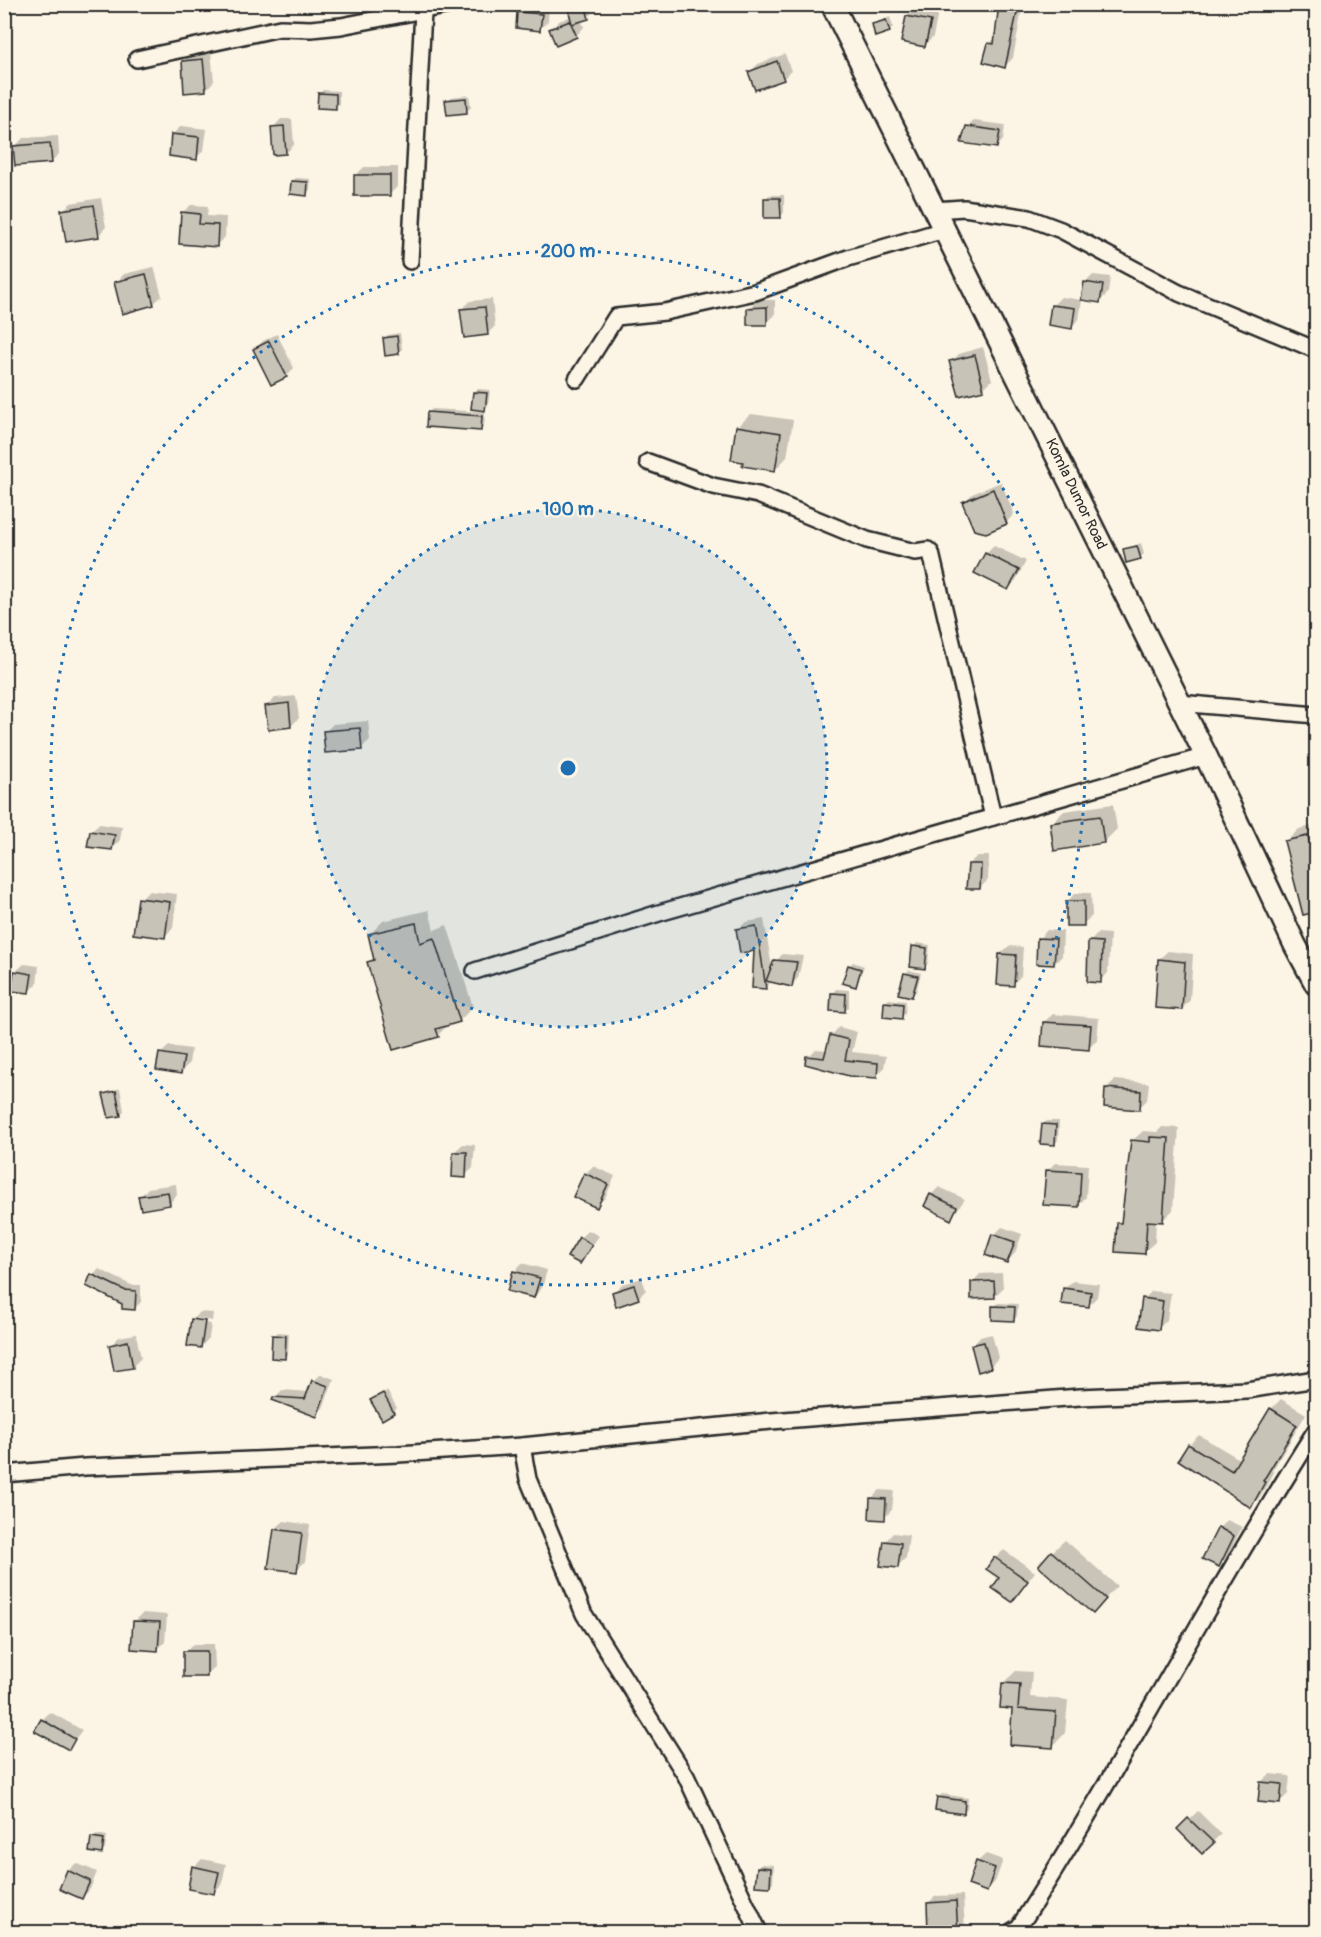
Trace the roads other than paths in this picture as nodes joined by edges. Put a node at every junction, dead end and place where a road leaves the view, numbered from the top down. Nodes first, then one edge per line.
1 (455, 4) edge
2 (832, 4) edge
3 (423, 11) junction
4 (137, 58) dead end
5 (934, 210) junction
6 (944, 230) junction
7 (410, 261) dead end
8 (1317, 350) edge
9 (577, 379) dead end
10 (648, 462) dead end
11 (1179, 703) junction
12 (1317, 715) edge
13 (1206, 756) junction
14 (993, 817) junction
15 (475, 971) dead end
16 (1317, 984) edge
17 (1317, 1379) edge
18 (1317, 1430) edge
19 (522, 1446) junction
20 (4, 1474) edge
21 (759, 1932) edge
22 (1011, 1932) edge

1 - 3 street
2 - 5 street, Komla Dumor Road
3 - 4 street
3 - 7 street
5 - 6 street, Komla Dumor Road
5 - 8 street
6 - 9 street
6 - 11 street, Komla Dumor Road
10 - 14 street
11 - 12 street
11 - 13 street, Komla Dumor Road
13 - 14 street
13 - 16 street, Komla Dumor Road
14 - 15 street
17 - 19 street
18 - 22 street
19 - 20 street
19 - 21 street

